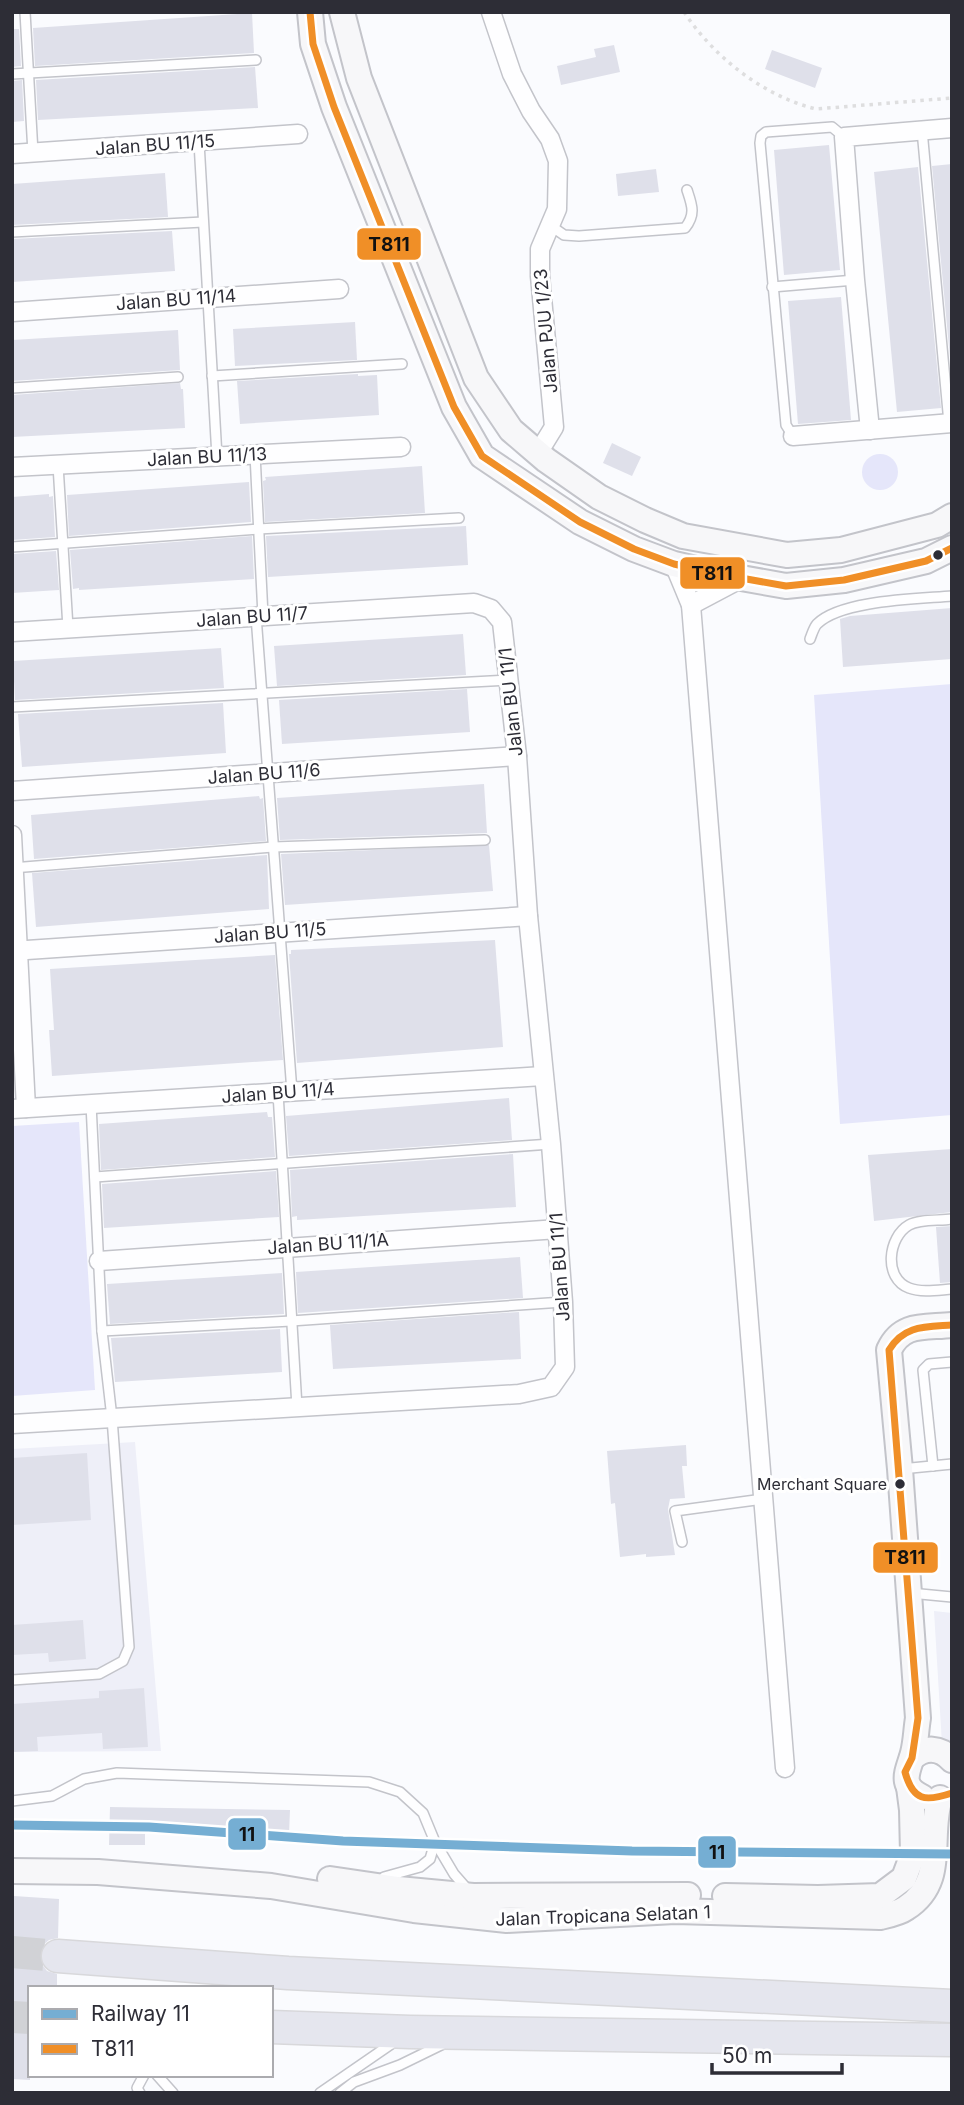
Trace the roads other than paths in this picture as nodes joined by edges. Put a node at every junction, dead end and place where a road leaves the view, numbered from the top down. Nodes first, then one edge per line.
1 (24, 12) edge
2 (310, 12) edge
3 (342, 12) edge
4 (491, 12) edge
5 (256, 60) dead end
6 (29, 73) junction
7 (12, 74) edge
8 (952, 128) edge
9 (922, 130) junction
10 (298, 134) dead end
11 (844, 137) junction
12 (198, 142) junction
13 (33, 153) junction
14 (12, 154) edge
15 (687, 190) dead end
16 (203, 222) junction
17 (551, 226) junction
18 (12, 232) edge
19 (855, 279) junction
20 (772, 287) junction
21 (340, 289) dead end
22 (208, 298) junction
23 (12, 312) edge
24 (402, 364) dead end
25 (212, 376) junction
26 (178, 377) dead end
27 (12, 388) edge
28 (950, 423) edge
29 (511, 430) junction
30 (870, 430) junction
31 (793, 436) joint
32 (401, 447) dead end
33 (255, 454) junction
34 (482, 456) junction
35 (216, 457) junction
36 (542, 457) junction
37 (58, 465) junction
38 (12, 467) edge
39 (530, 490) junction
40 (952, 516) edge
41 (459, 518) dead end
42 (258, 529) junction
43 (63, 544) junction
44 (12, 547) edge
45 (952, 548) edge
46 (674, 564) junction
47 (742, 578) junction
48 (952, 596) edge
49 (691, 605) junction
50 (491, 609) joint
51 (259, 616) junction
52 (68, 628) junction
53 (12, 632) edge
54 (810, 639) dead end
55 (509, 680) junction
56 (261, 694) junction
57 (12, 707) edge
58 (517, 756) junction
59 (267, 774) junction
60 (12, 791) edge
61 (12, 835) edge
62 (485, 839) dead end
63 (273, 847) junction
64 (13, 868) edge
65 (528, 916) junction
66 (281, 933) junction
67 (15, 951) edge
68 (543, 1076) junction
69 (285, 1092) junction
70 (91, 1104) junction
71 (19, 1109) edge
72 (551, 1144) junction
73 (282, 1163) junction
74 (95, 1177) junction
75 (952, 1219) edge
76 (558, 1229) junction
77 (287, 1247) junction
78 (99, 1261) junction
79 (952, 1289) edge
80 (563, 1302) junction
81 (291, 1321) junction
82 (952, 1325) edge
83 (102, 1331) junction
84 (952, 1362) edge
85 (296, 1407) junction
86 (112, 1418) junction
87 (12, 1424) edge
88 (952, 1464) edge
89 (933, 1466) junction
90 (900, 1469) junction
91 (764, 1499) junction
92 (682, 1542) dead end
93 (908, 1592) junction
94 (952, 1597) edge
95 (12, 1680) edge
96 (918, 1718) junction
97 (948, 1756) edge
98 (912, 1758) junction
99 (785, 1768) dead end
100 (909, 1787) junction
101 (947, 1793) edge
102 (12, 1801) edge
103 (435, 1842) junction
104 (12, 1857) edge
105 (12, 1871) edge
106 (340, 1881) junction
107 (473, 1896) junction
108 (507, 1920) junction
109 (58, 1956) tunnel mouth
110 (952, 2006) edge
111 (273, 2027) edge
112 (410, 2032) junction
113 (467, 2033) junction
114 (952, 2040) edge
115 (143, 2077) edge
116 (159, 2077) edge
117 (140, 2093) edge
118 (173, 2093) edge
119 (320, 2093) edge
120 (340, 2093) edge

1 - 6 lane
2 - 34 street
3 - 29 street
4 - 17 street, Jalan PJU 1/23
5 - 6 lane
6 - 7 lane
6 - 13 lane
8 - 9 street
9 - 11 street
9 - 28 lane
10 - 12 street, Jalan BU 11/15
11 - 19 street
11 - 20 lane
12 - 13 street, Jalan BU 11/15
12 - 16 lane
13 - 14 street, Jalan BU 11/15
15 - 17 lane
16 - 18 lane
16 - 22 lane
17 - 36 street, Jalan PJU 1/23
19 - 20 lane
19 - 30 street
20 - 31 lane
21 - 22 street, Jalan BU 11/14
22 - 23 street, Jalan BU 11/14
22 - 25 lane
24 - 25 lane
25 - 35 lane
26 - 27 lane
28 - 30 street
29 - 34 street
29 - 36 street
30 - 31 street
32 - 33 street, Jalan BU 11/13
33 - 35 street, Jalan BU 11/13
33 - 42 lane
34 - 39 street
35 - 37 street, Jalan BU 11/13
36 - 39 street
36 - 40 street
37 - 38 street, Jalan BU 11/13
37 - 43 lane
39 - 46 street
41 - 42 lane
42 - 43 lane
42 - 51 lane
43 - 44 lane
43 - 52 lane
45 - 47 street
46 - 47 street
46 - 49 street
47 - 49 street
48 - 54 lane
49 - 91 street
50 - 51 street, Jalan BU 11/7
50 - 55 street, Jalan BU 11/1
51 - 52 street, Jalan BU 11/7
51 - 56 lane
52 - 53 street, Jalan BU 11/7
55 - 56 lane
55 - 58 street, Jalan BU 11/1
56 - 57 lane
56 - 59 lane
58 - 59 street, Jalan BU 11/6
58 - 65 street, Jalan BU 11/1
59 - 60 street, Jalan BU 11/6
59 - 63 lane
61 - 64 street
62 - 63 lane
63 - 64 lane
63 - 66 lane
64 - 67 street
65 - 66 street, Jalan BU 11/5
65 - 68 street, Jalan BU 11/1
66 - 67 street, Jalan BU 11/5
66 - 69 lane
67 - 71 street
68 - 69 street, Jalan BU 11/4
68 - 72 street, Jalan BU 11/1
69 - 70 street, Jalan BU 11/4
69 - 73 lane
70 - 71 street, Jalan BU 11/4
70 - 74 lane
72 - 73 lane
72 - 76 street, Jalan BU 11/1
73 - 74 lane
73 - 77 lane
74 - 78 lane
75 - 79 lane
76 - 77 street, Jalan BU 11/1A
76 - 80 street, Jalan BU 11/1
77 - 78 street, Jalan BU 11/1A
77 - 81 lane
78 - 83 lane
80 - 81 lane
80 - 85 street, Jalan BU 11/1
81 - 83 lane
81 - 85 lane
82 - 90 street
83 - 86 lane
84 - 89 lane
85 - 86 street, Jalan BU 11/1
86 - 87 street, Jalan BU 11/1
86 - 95 lane
88 - 89 lane
89 - 90 lane
90 - 93 street
91 - 92 lane
91 - 99 street
93 - 94 lane
93 - 96 street
96 - 97 street
96 - 98 street, Jalan Tropicana Selatan 1
97 - 98 street
98 - 100 street, Jalan Tropicana Selatan 1
100 - 101 street
100 - 107 street, Jalan Tropicana Selatan 1
101 - 108 street, Jalan Tropicana Selatan 1
102 - 103 lane
103 - 106 lane
103 - 107 lane
104 - 106 street, Jalan Tropicana Selatan 1
105 - 108 street, Jalan Tropicana Selatan 1
106 - 107 street, Jalan Tropicana Selatan 1
107 - 108 lane
109 - 110 highway
111 - 112 highway
112 - 113 highway
112 - 119 lane
113 - 114 highway
113 - 120 lane
115 - 117 lane
116 - 118 lane

